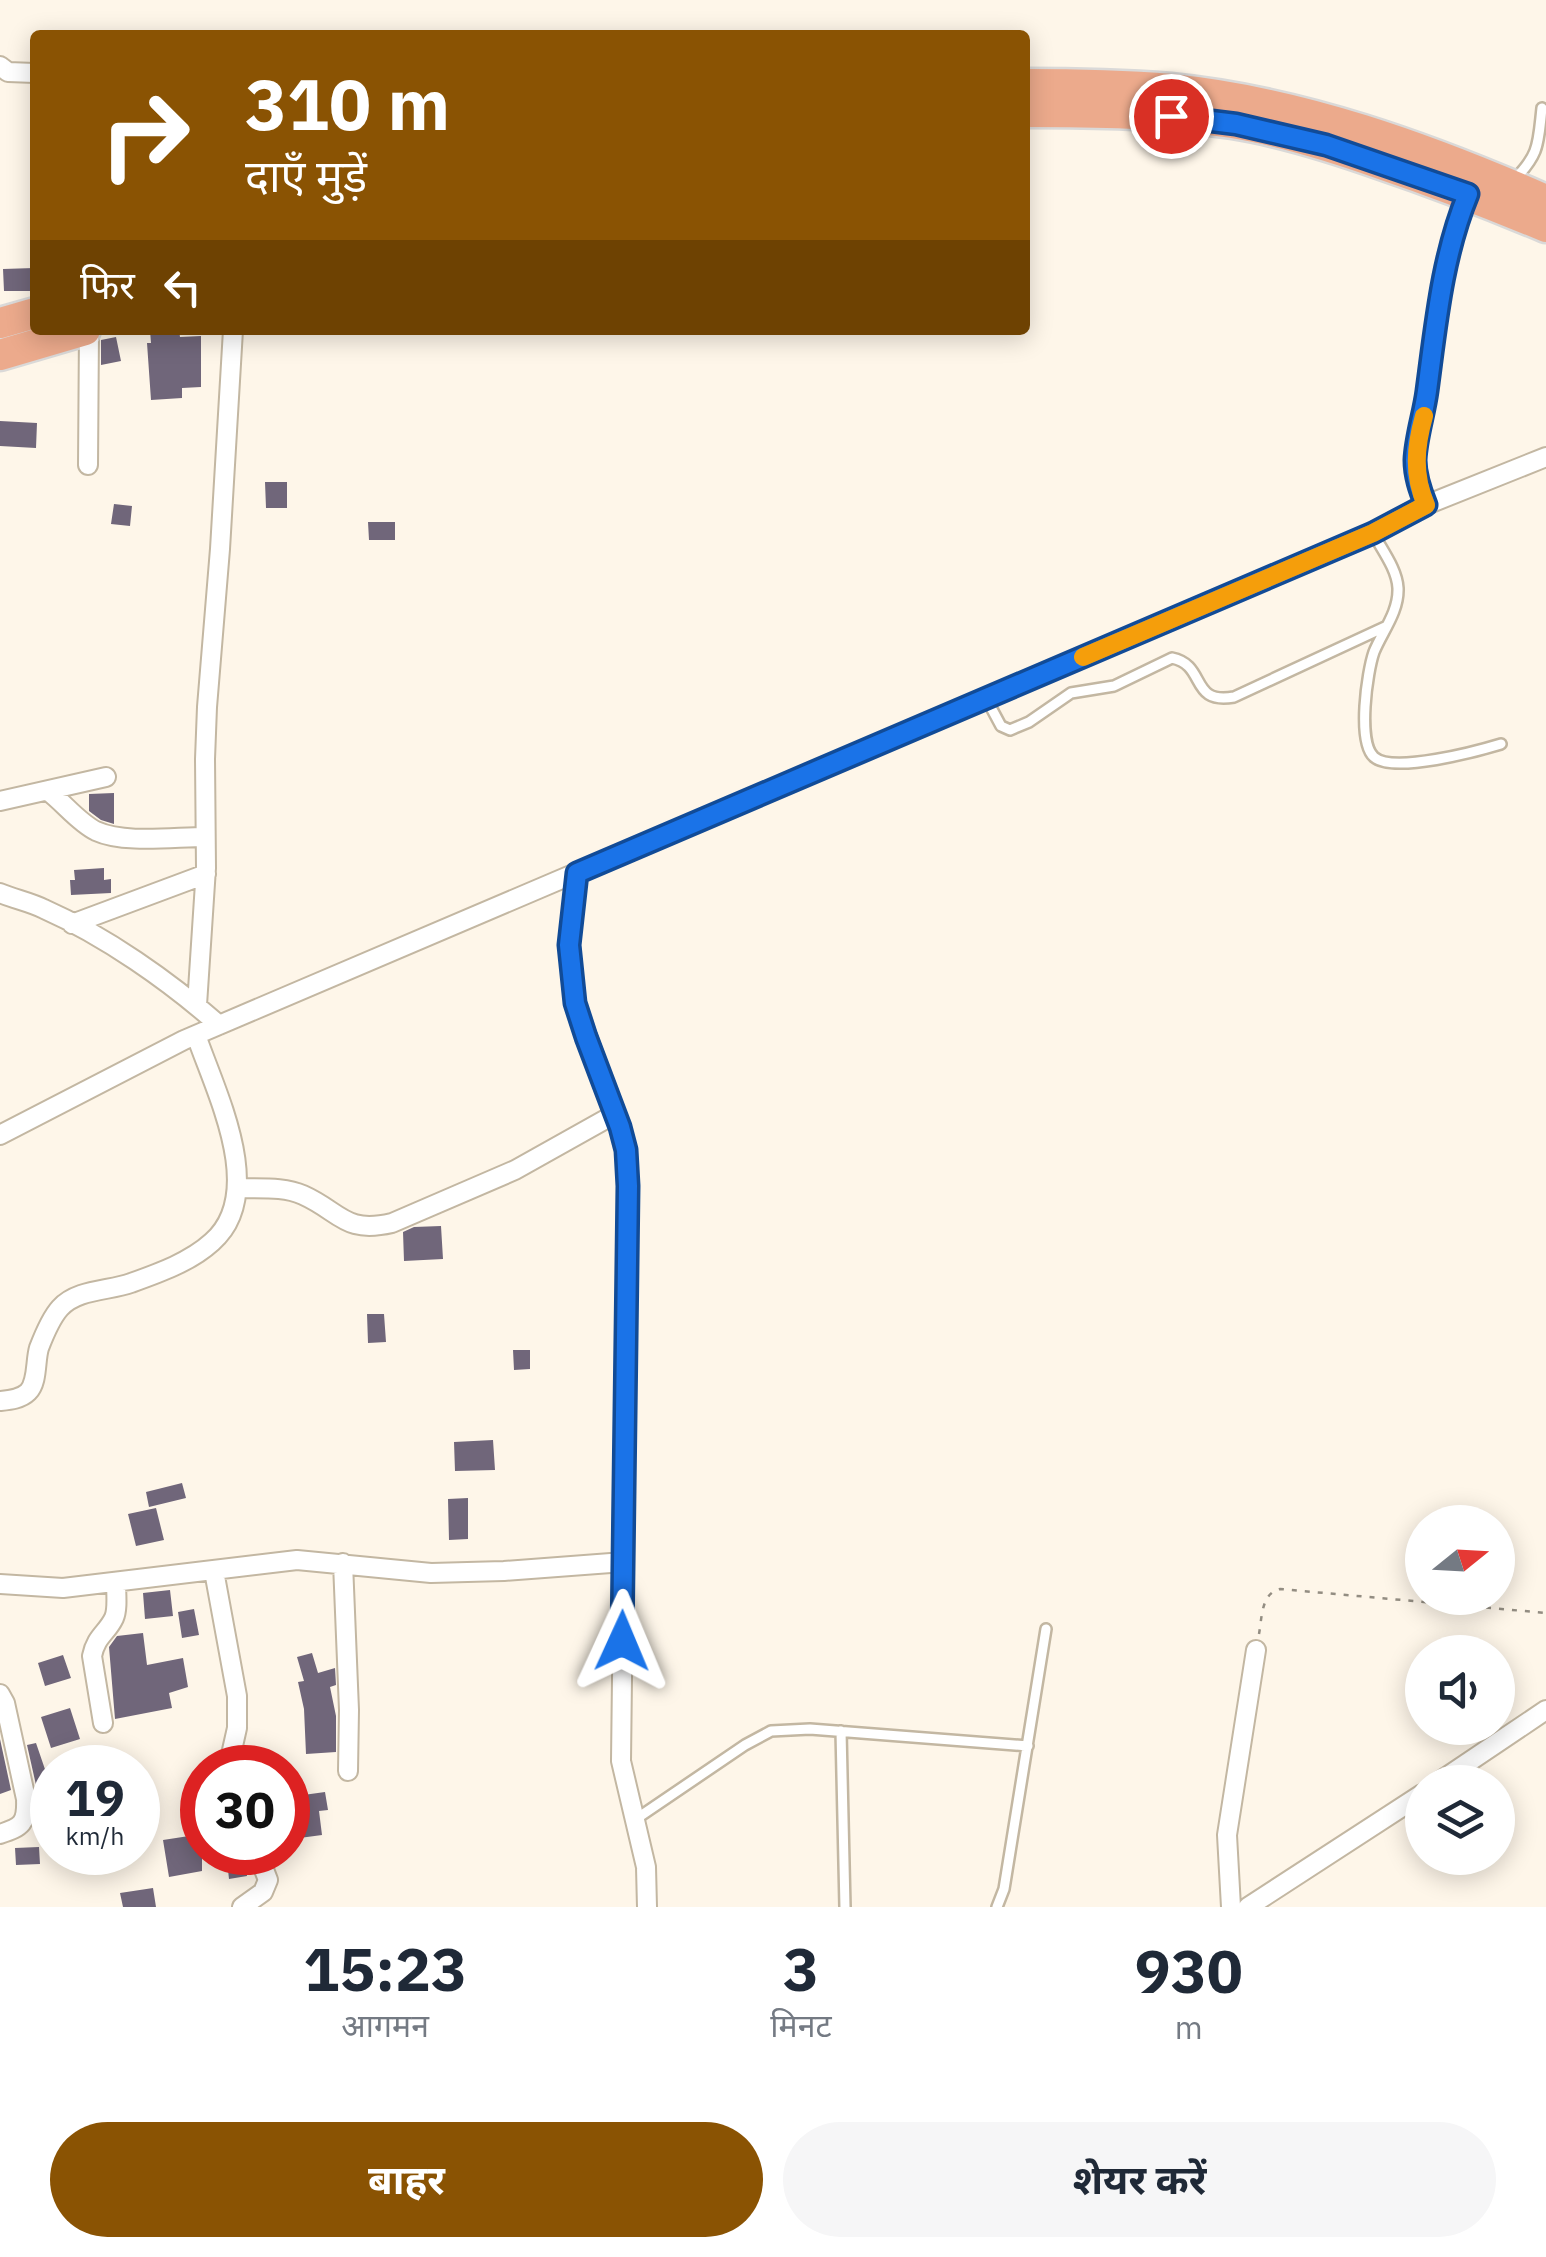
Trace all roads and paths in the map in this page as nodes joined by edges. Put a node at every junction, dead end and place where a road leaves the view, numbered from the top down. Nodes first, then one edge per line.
1 (0, 66) edge
2 (30, 74) edge
3 (1030, 84) edge
4 (1542, 108) dead end
5 (1030, 112) edge
6 (1510, 184) junction
7 (1468, 194) junction
8 (1546, 200) edge
9 (1546, 226) edge
10 (30, 314) edge
11 (0, 323) edge
12 (70, 335) edge
13 (87, 335) edge
14 (232, 335) edge
15 (0, 355) edge
16 (1546, 457) edge
17 (88, 465) dead end
18 (1426, 505) junction
19 (1373, 533) junction
20 (1387, 626) junction
21 (986, 698) junction
22 (1501, 744) dead end
23 (106, 777) dead end
24 (48, 791) junction
25 (0, 800) edge
26 (205, 837) junction
27 (577, 873) junction
28 (206, 874) junction
29 (0, 893) edge
30 (72, 924) junction
31 (197, 1005) junction
32 (220, 1025) junction
33 (196, 1035) junction
34 (615, 1114) junction
35 (0, 1135) edge
36 (238, 1188) junction
37 (0, 1401) edge
38 (624, 1562) junction
39 (342, 1563) junction
40 (214, 1571) junction
41 (116, 1582) junction
42 (0, 1584) edge
43 (1546, 1613) edge
44 (1046, 1629) dead end
45 (1256, 1650) joint
46 (0, 1693) edge
47 (1546, 1710) edge
48 (103, 1723) dead end
49 (841, 1731) junction
50 (234, 1745) edge
51 (1028, 1746) junction
52 (1465, 1765) edge
53 (348, 1772) dead end
54 (1405, 1805) edge
55 (636, 1819) junction
56 (0, 1834) edge
57 (266, 1875) edge
58 (242, 1907) edge
59 (647, 1907) edge
60 (845, 1907) edge
61 (997, 1907) edge
62 (1231, 1907) edge
63 (1248, 1907) edge

1 - 2 street
3 - 6 highway
4 - 6 lane
5 - 7 highway
6 - 8 highway
7 - 9 highway
7 - 18 street
10 - 11 highway
12 - 15 highway
13 - 17 street
14 - 26 street
16 - 18 street
18 - 19 street
19 - 20 lane
19 - 21 street
20 - 21 lane
20 - 22 lane
21 - 27 street
23 - 24 street
24 - 25 street
24 - 26 street
26 - 28 street
27 - 32 street
27 - 34 street
28 - 30 street
28 - 31 street
29 - 30 street
30 - 31 street
31 - 32 street
32 - 33 street
33 - 35 street
33 - 36 street
34 - 36 street
34 - 38 street
36 - 37 street
38 - 39 street
38 - 55 street
39 - 40 street
39 - 53 street
40 - 41 street
40 - 50 street
41 - 42 street
41 - 48 street
43 - 45 path
44 - 51 lane
45 - 62 street
46 - 56 street
47 - 52 street
49 - 51 lane
49 - 55 lane
49 - 60 lane
51 - 61 lane
54 - 63 street
55 - 59 street
57 - 58 street

